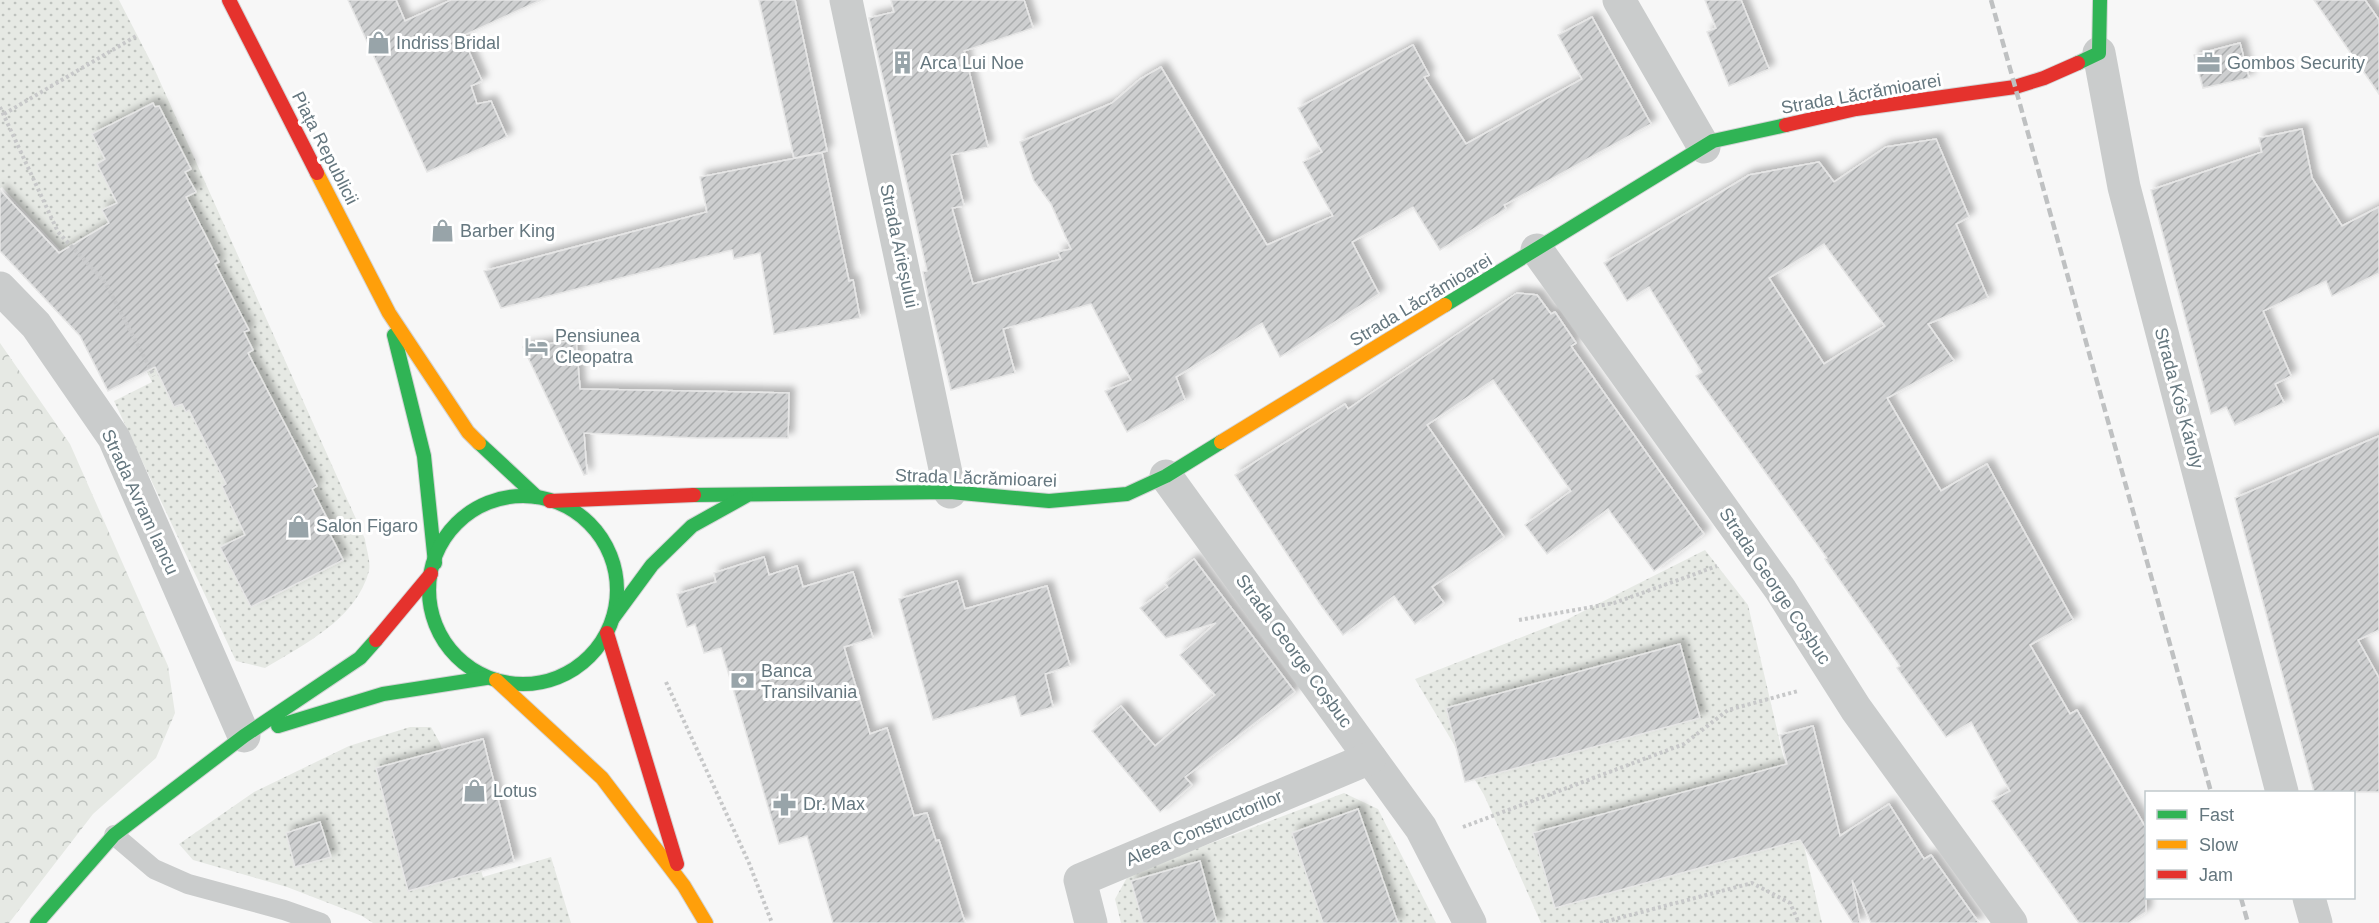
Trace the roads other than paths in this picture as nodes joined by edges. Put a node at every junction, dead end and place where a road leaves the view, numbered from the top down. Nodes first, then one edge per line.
1 (229, 0) edge
2 (846, 0) edge
3 (1618, 0) edge
4 (2100, 0) edge
5 (2099, 53) junction
6 (1704, 147) junction
7 (1537, 250) junction
8 (0, 288) edge
9 (388, 313) junction
10 (1166, 476) junction
11 (950, 492) junction
12 (750, 494) junction
13 (544, 499) junction
14 (433, 568) junction
15 (613, 618) junction
16 (607, 633) junction
17 (491, 679) junction
18 (244, 736) junction
19 (1370, 758) junction
20 (2282, 791) edge
21 (114, 835) junction
22 (684, 886) junction
23 (2310, 899) edge
24 (37, 923) edge
25 (321, 923) edge
26 (706, 923) edge
27 (1091, 923) edge
28 (1470, 923) edge
29 (2011, 923) edge
30 (2316, 923) edge

1 - 9 street, Piața Republicii
2 - 11 street, Strada Arieșului
3 - 6 street
4 - 5 street, Strada Kós Károly
5 - 6 street, Strada Lăcrămioarei
5 - 20 street, Strada Kós Károly
6 - 7 street, Strada Lăcrămioarei
7 - 10 street, Strada Lăcrămioarei
7 - 29 street, Strada George Coșbuc
8 - 18 street, Strada Avram Iancu
9 - 13 street, Piața Republicii
9 - 14 street, Piața Republicii
10 - 11 street, Strada Lăcrămioarei
10 - 19 street, Strada George Coșbuc
11 - 12 street, Strada Lăcrămioarei
12 - 13 street, Strada Lăcrămioarei
12 - 15 street, Strada Lăcrămioarei
13 - 14 street
13 - 15 street
14 - 17 street
14 - 18 street
15 - 16 street
16 - 17 street
16 - 22 street
17 - 18 street
17 - 22 street
18 - 21 street
19 - 27 street, Aleea Constructorilor
19 - 28 street, Strada George Coșbuc
21 - 24 street
21 - 25 lane
22 - 26 street
23 - 30 street

